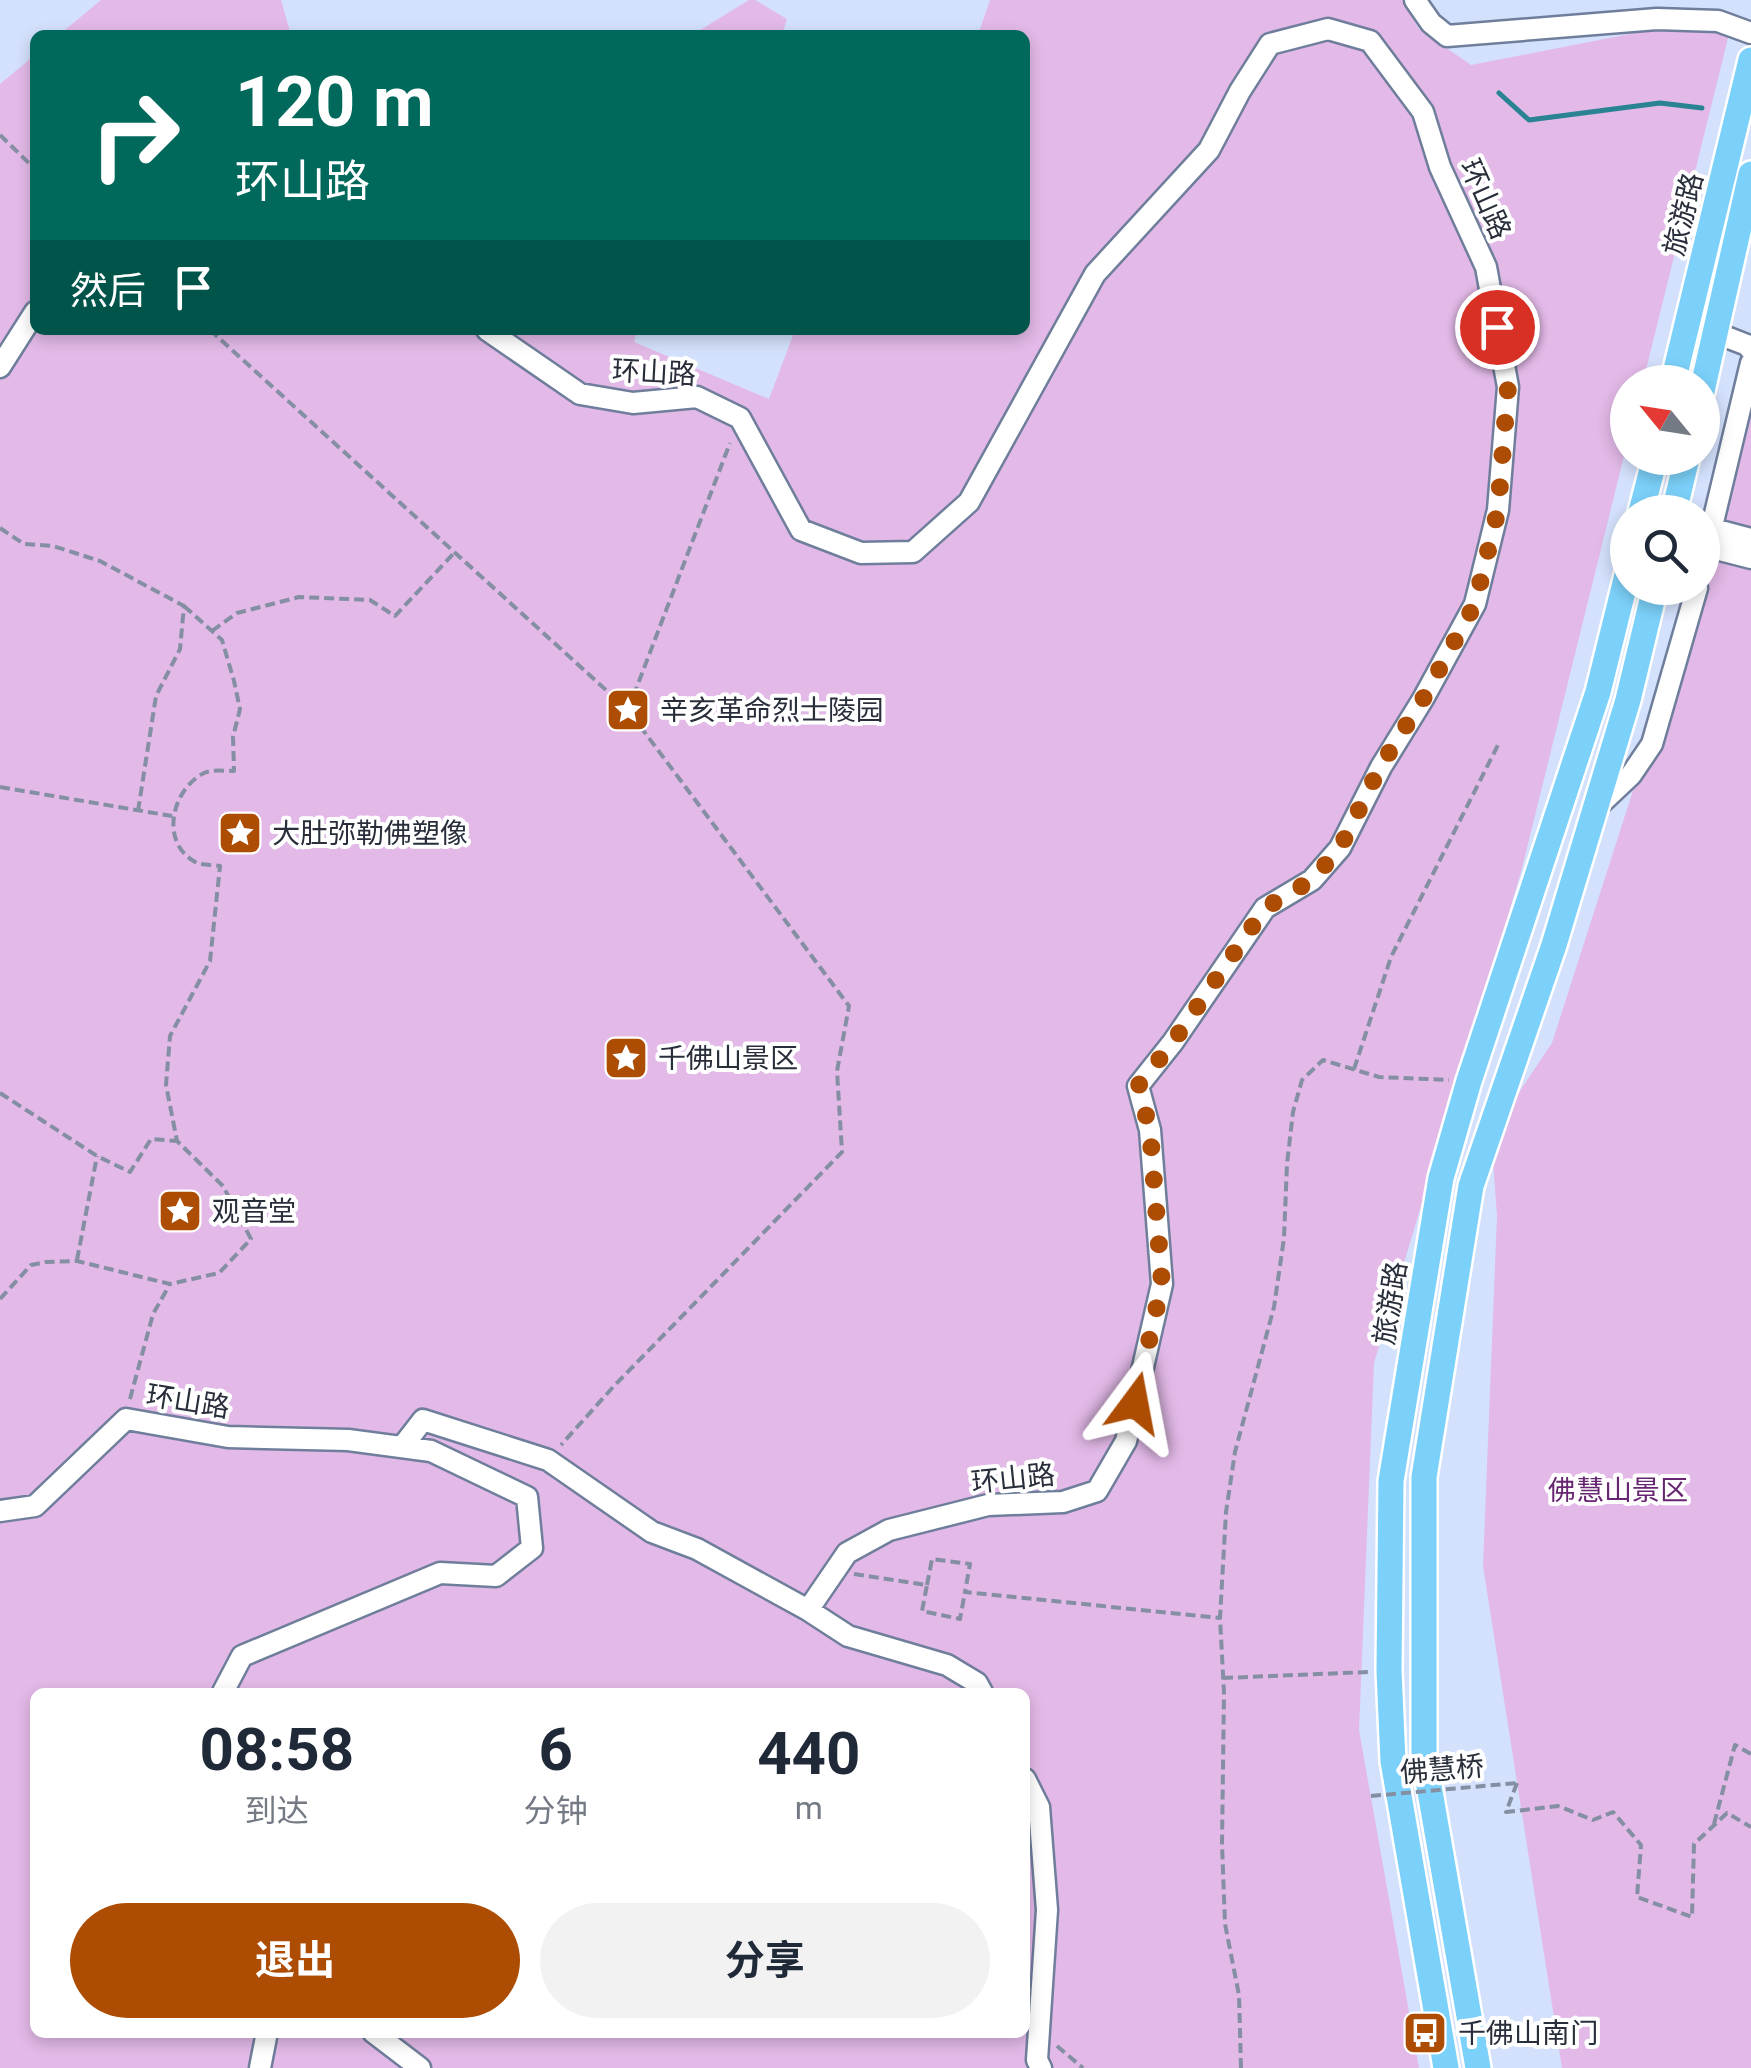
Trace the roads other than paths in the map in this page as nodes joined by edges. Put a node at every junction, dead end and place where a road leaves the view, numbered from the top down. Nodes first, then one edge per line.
1 (1414, 0) edge
2 (1751, 33) edge
3 (1751, 60) edge
4 (1751, 174) edge
5 (30, 320) edge
6 (1716, 334) junction
7 (494, 335) edge
8 (1750, 351) edge
9 (1676, 365) edge
10 (1708, 365) edge
11 (0, 367) edge
12 (1719, 495) edge
13 (1751, 539) edge
14 (1720, 545) edge
15 (1720, 551) edge
16 (1751, 558) edge
17 (1620, 605) edge
18 (1652, 605) edge
19 (1692, 605) edge
20 (1596, 808) junction
21 (402, 1448) junction
22 (0, 1512) edge
23 (808, 1610) junction
24 (225, 1688) edge
25 (980, 1688) edge
26 (1030, 1789) edge
27 (266, 2038) edge
28 (381, 2038) edge
29 (260, 2068) edge
30 (420, 2068) edge
31 (1041, 2068) edge
32 (1446, 2068) edge
33 (1478, 2068) edge

1 - 2 street
3 - 9 main road, 旅游路
4 - 6 main road, 旅游路
5 - 11 street
6 - 8 street
6 - 10 main road, 旅游路
7 - 23 street, 环山路
8 - 12 street
13 - 14 street
15 - 16 street
17 - 32 main road, 旅游路
18 - 20 main road
19 - 20 street
20 - 33 main road
21 - 22 street, 环山路
21 - 23 street
21 - 24 street, 环山路
23 - 25 street
26 - 31 street
27 - 29 street
28 - 30 street

